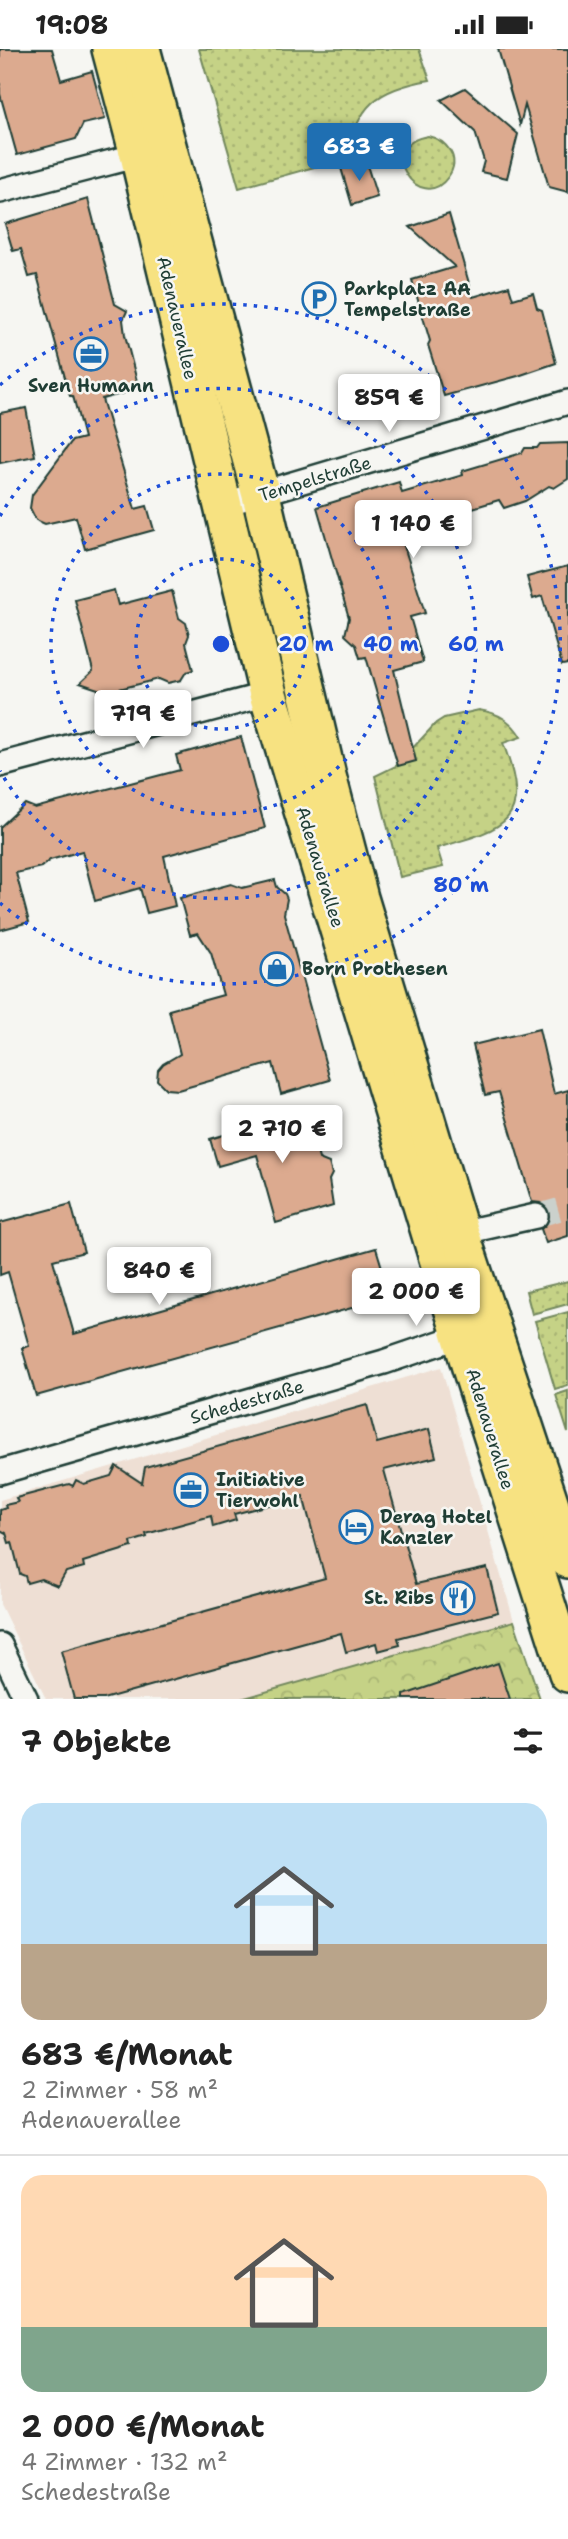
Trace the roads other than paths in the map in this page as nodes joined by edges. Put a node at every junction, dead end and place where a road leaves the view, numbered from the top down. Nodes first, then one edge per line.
1 (111, 49) edge
2 (141, 49) edge
3 (139, 155) junction
4 (0, 191) edge
5 (568, 403) edge
6 (261, 495) junction
7 (222, 505) junction
8 (268, 694) junction
9 (0, 765) edge
10 (536, 1216) tunnel mouth
11 (460, 1233) junction
12 (477, 1330) junction
13 (0, 1472) edge
14 (568, 1559) edge
15 (0, 1645) edge
16 (568, 1674) edge
17 (26, 1699) edge

1 - 3 main road, Adenauerallee
2 - 6 main road, Adenauerallee
3 - 4 street
3 - 7 main road, Adenauerallee
5 - 6 street, Tempelstraße
6 - 7 street, Tempelstraße
6 - 11 main road, Adenauerallee
7 - 8 main road, Adenauerallee
8 - 9 street
8 - 12 main road, Adenauerallee
10 - 11 street
11 - 12 main road, Adenauerallee
12 - 13 street, Schedestraße
12 - 14 main road, Adenauerallee
12 - 16 main road, Adenauerallee
15 - 17 street

